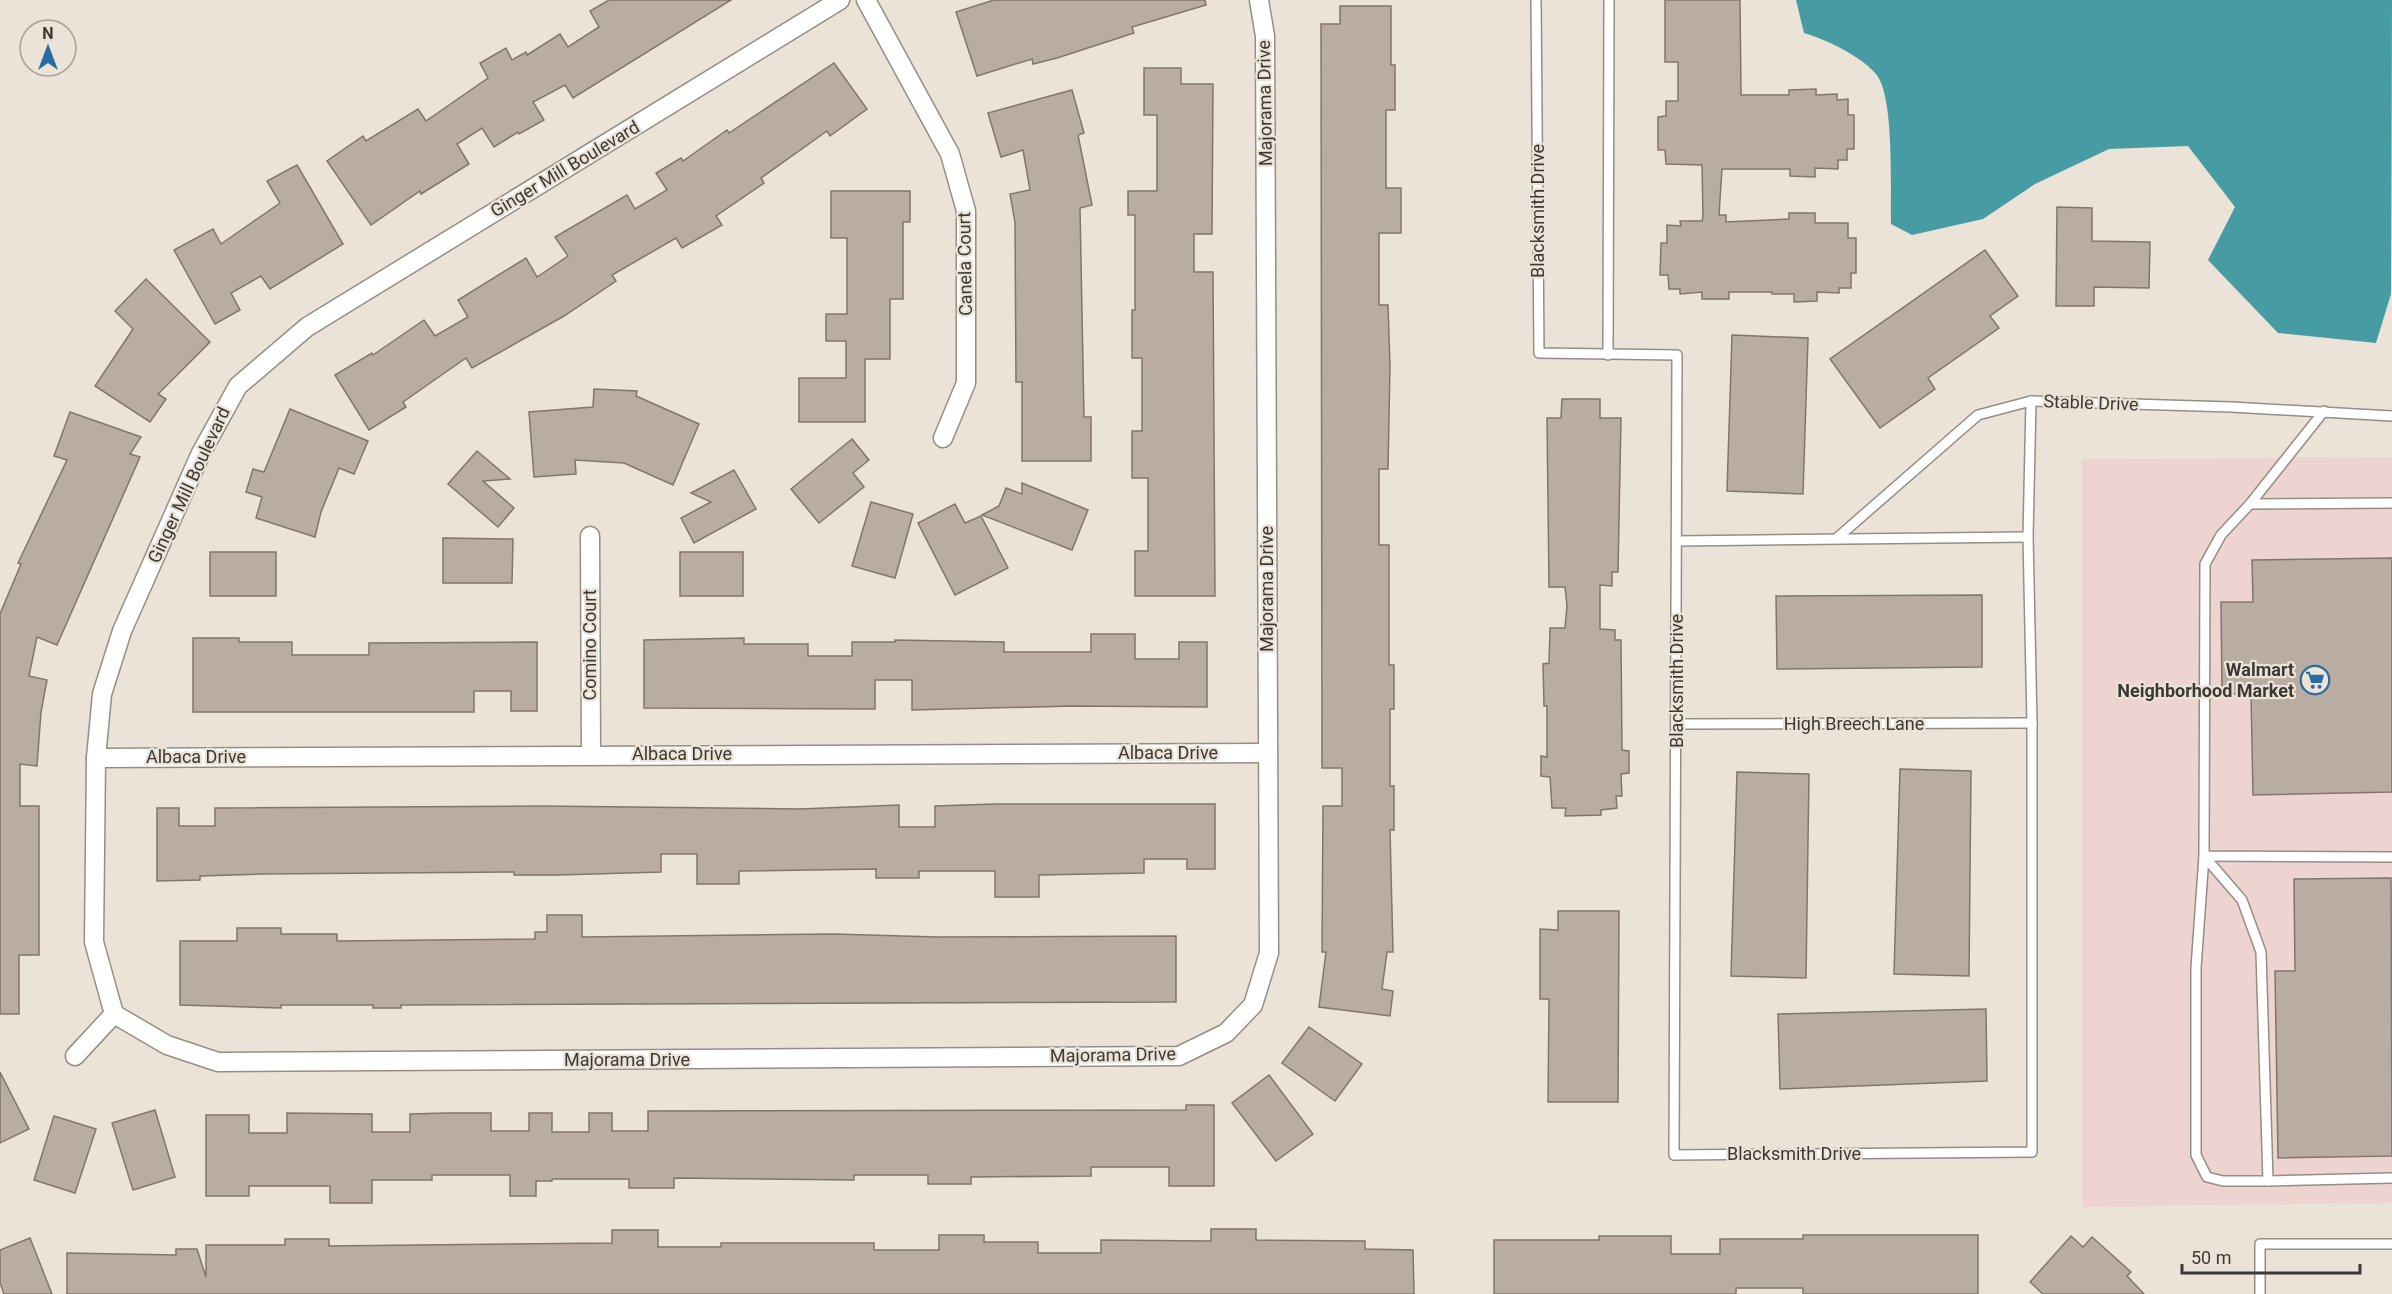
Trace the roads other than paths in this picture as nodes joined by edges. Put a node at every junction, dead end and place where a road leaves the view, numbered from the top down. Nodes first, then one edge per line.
1 (840, 0) edge
2 (866, 0) edge
3 (1258, 0) edge
4 (1536, 0) edge
5 (1609, 0) edge
6 (1608, 355) junction
7 (2031, 401) junction
8 (2324, 411) junction
9 (2392, 416) edge
10 (943, 438) dead end
11 (2392, 503) edge
12 (2250, 504) junction
13 (590, 536) dead end
14 (2028, 537) junction
15 (1838, 538) junction
16 (1677, 541) junction
17 (2032, 723) junction
18 (1677, 724) junction
19 (1268, 753) junction
20 (591, 754) junction
21 (96, 758) junction
22 (2204, 856) junction
23 (2392, 857) edge
24 (114, 1014) junction
25 (75, 1056) dead end
26 (2392, 1178) edge
27 (2268, 1181) junction
28 (2392, 1244) edge
29 (2260, 1294) edge

1 - 21 street, Ginger Mill Boulevard
2 - 10 street, Canela Court
3 - 19 street, Majorama Drive
4 - 6 lane, Blacksmith Drive
5 - 6 lane
6 - 16 lane, Blacksmith Drive
7 - 8 lane, Stable Drive
7 - 14 lane, Blacksmith Drive
7 - 15 lane, Stable Drive
8 - 9 lane, Stable Drive
8 - 12 lane
11 - 12 lane
12 - 22 lane
13 - 20 street, Comino Court
14 - 15 lane
14 - 17 lane, Blacksmith Drive
15 - 16 lane
16 - 18 lane, Blacksmith Drive
17 - 18 lane, High Breech Lane
17 - 18 lane, Blacksmith Drive
19 - 20 street, Albaca Drive
19 - 24 street, Majorama Drive
20 - 21 street, Albaca Drive
21 - 24 street, Ginger Mill Boulevard
22 - 23 lane
22 - 27 lane
22 - 27 lane
24 - 25 street
26 - 27 lane
28 - 29 lane

